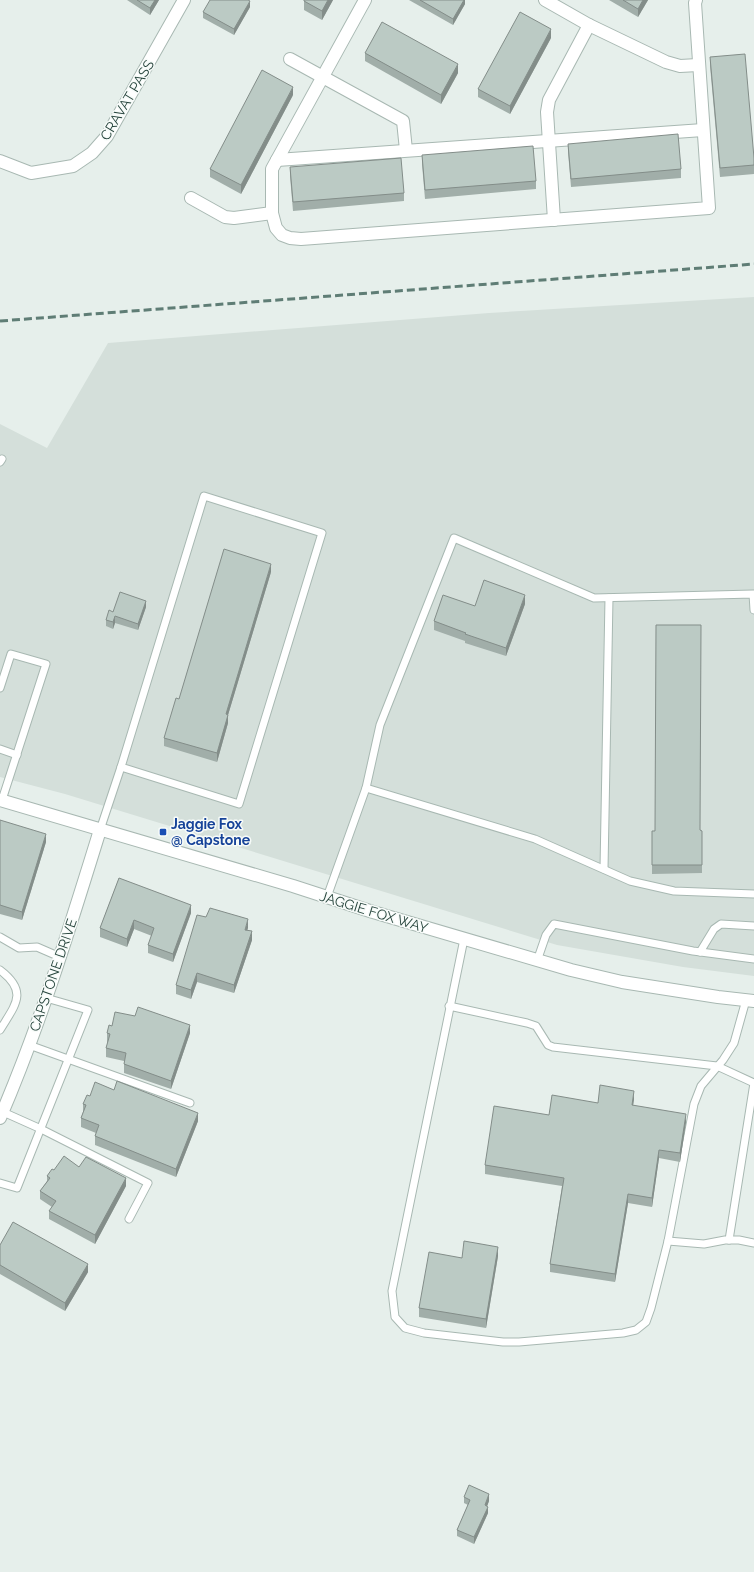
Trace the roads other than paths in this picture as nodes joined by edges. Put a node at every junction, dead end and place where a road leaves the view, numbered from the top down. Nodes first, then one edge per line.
1 (184, 0) edge
2 (365, 0) edge
3 (545, 0) edge
4 (696, 0) edge
5 (589, 25) junction
6 (290, 59) dead end
7 (698, 65) junction
8 (323, 76) junction
9 (703, 130) junction
10 (548, 141) junction
11 (406, 150) junction
12 (277, 160) junction
13 (0, 161) edge
14 (191, 198) dead end
15 (272, 213) junction
16 (554, 220) junction
17 (609, 598) junction
18 (754, 610) edge
19 (0, 688) edge
20 (0, 749) edge
21 (17, 754) junction
22 (121, 767) junction
23 (366, 788) junction
24 (1, 800) edge
25 (100, 830) junction
26 (604, 869) junction
27 (754, 894) edge
28 (327, 897) junction
29 (754, 926) edge
30 (0, 937) edge
31 (464, 939) junction
32 (700, 952) junction
33 (60, 957) junction
34 (754, 959) edge
35 (537, 961) junction
36 (0, 970) edge
37 (46, 998) junction
38 (750, 1000) edge
39 (449, 1006) junction
40 (0, 1030) edge
41 (29, 1044) junction
42 (68, 1060) junction
43 (717, 1066) junction
44 (754, 1083) edge
45 (190, 1103) dead end
46 (1, 1115) edge
47 (41, 1129) junction
48 (0, 1183) edge
49 (129, 1219) dead end
50 (729, 1240) junction
51 (668, 1241) junction
52 (754, 1242) edge

1 - 13 street, CRAVAT PASS
2 - 8 street
3 - 5 street
4 - 7 street
5 - 7 street
5 - 10 street
6 - 8 street
7 - 9 street
8 - 11 street
8 - 12 street
9 - 10 street
9 - 16 street
10 - 11 street
10 - 16 street
11 - 12 street
12 - 15 street
14 - 15 street
15 - 16 street
17 - 18 lane
17 - 23 lane
17 - 26 lane
19 - 21 lane
20 - 21 lane
21 - 24 lane
22 - 22 lane
22 - 25 lane
23 - 26 lane
23 - 28 lane
24 - 25 street, JAGGIE FOX WAY
25 - 28 street, JAGGIE FOX WAY
25 - 33 street, CAPSTONE DRIVE
26 - 27 lane
28 - 31 street, JAGGIE FOX WAY
29 - 32 lane
30 - 33 lane
31 - 35 street, JAGGIE FOX WAY
31 - 39 lane
32 - 34 lane
32 - 35 lane
33 - 37 street, CAPSTONE DRIVE
35 - 38 street, JAGGIE FOX WAY
36 - 40 lane
37 - 41 street, CAPSTONE DRIVE
37 - 42 lane
38 - 43 lane
39 - 43 lane
39 - 51 lane
41 - 42 lane
41 - 46 street, CAPSTONE DRIVE
42 - 45 lane
42 - 47 lane
43 - 44 lane
43 - 51 lane
44 - 50 lane
46 - 47 lane
47 - 48 lane
47 - 49 lane
50 - 51 lane
50 - 52 lane

